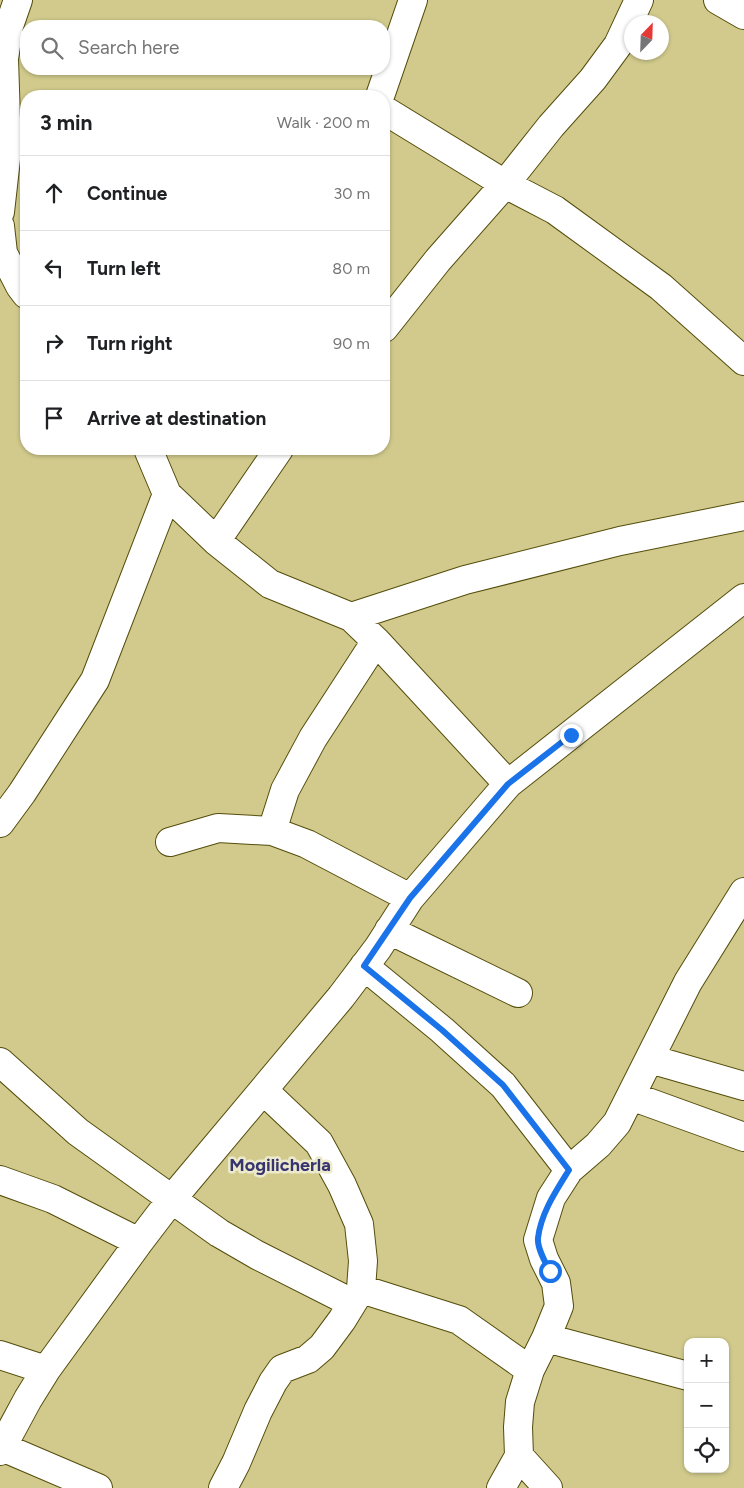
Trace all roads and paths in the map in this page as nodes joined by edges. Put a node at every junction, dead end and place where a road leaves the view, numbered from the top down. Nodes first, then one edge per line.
1 (18, 0) edge
2 (414, 0) edge
3 (639, 0) edge
4 (718, 0) edge
5 (744, 15) edge
6 (390, 68) edge
7 (387, 75) edge
8 (382, 90) edge
9 (390, 114) edge
10 (505, 184) junction
11 (0, 212) edge
12 (0, 226) edge
13 (20, 286) edge
14 (390, 320) edge
15 (744, 361) edge
16 (275, 455) edge
17 (158, 456) edge
18 (167, 494) junction
19 (744, 516) edge
20 (216, 542) junction
21 (744, 598) edge
22 (351, 617) junction
23 (376, 641) junction
24 (508, 784) junction
25 (0, 822) edge
26 (272, 831) junction
27 (170, 842) dead end
28 (744, 892) edge
29 (410, 898) junction
30 (389, 930) junction
31 (364, 966) junction
32 (518, 993) dead end
33 (650, 1060) junction
34 (0, 1062) edge
35 (744, 1086) edge
36 (263, 1090) junction
37 (632, 1096) junction
38 (744, 1137) edge
39 (569, 1170) junction
40 (0, 1180) edge
41 (171, 1200) junction
42 (139, 1242) junction
43 (357, 1296) junction
44 (546, 1338) junction
45 (0, 1355) edge
46 (46, 1370) junction
47 (530, 1370) junction
48 (684, 1375) edge
49 (1, 1449) edge
50 (519, 1456) junction
51 (98, 1488) edge
52 (223, 1488) edge
53 (501, 1488) edge
54 (548, 1488) edge

1 - 11 street
2 - 6 street
3 - 10 street
4 - 5 street
7 - 8 street
9 - 10 street
10 - 14 street
10 - 15 street
12 - 13 street
16 - 20 street
17 - 18 street
18 - 20 street
18 - 25 street
19 - 22 street
20 - 22 street
21 - 24 street
22 - 23 street
23 - 24 street
23 - 26 street
24 - 29 street
26 - 27 street
26 - 29 street
28 - 33 street
29 - 30 street
30 - 31 street
30 - 32 street
31 - 36 street
31 - 39 street
33 - 35 street
33 - 37 street
34 - 41 street
36 - 41 street
36 - 43 street
37 - 38 street
37 - 39 street
39 - 44 street
40 - 42 street
41 - 42 street
41 - 43 street
42 - 46 street
43 - 47 street
43 - 52 street
44 - 47 street
44 - 48 street
45 - 46 street
46 - 49 street
47 - 50 street
49 - 51 street
50 - 53 street
50 - 54 street

